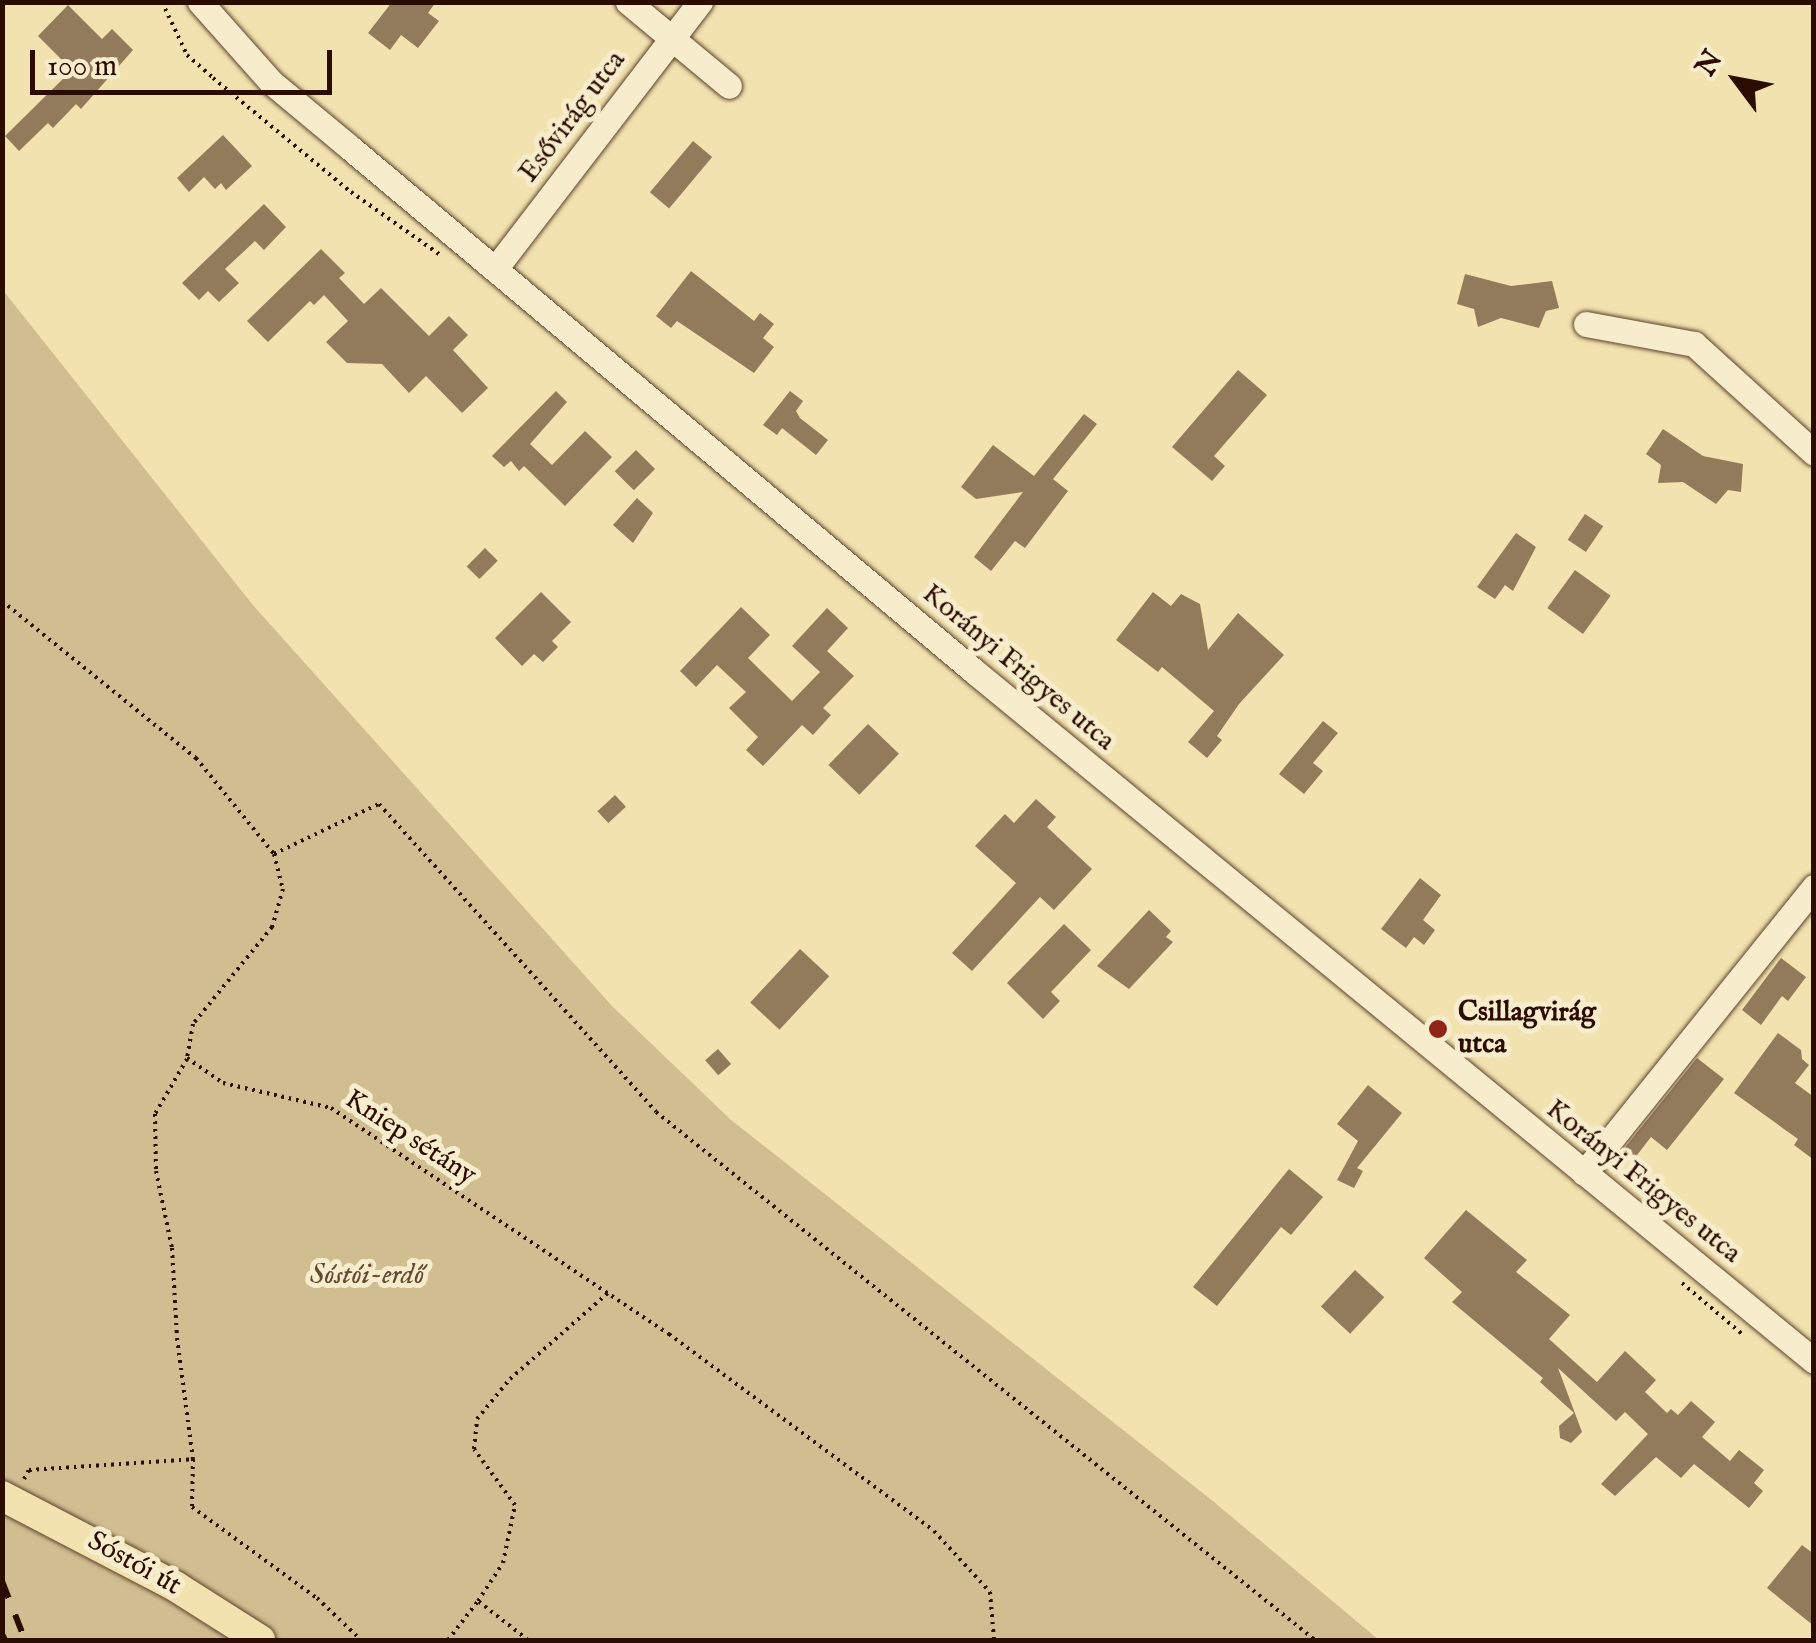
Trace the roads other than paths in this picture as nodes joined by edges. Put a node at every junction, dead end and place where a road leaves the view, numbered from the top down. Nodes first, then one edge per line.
1 (200, 2) edge
2 (628, 2) edge
3 (700, 2) edge
4 (672, 38) junction
5 (728, 86) dead end
6 (494, 269) junction
7 (1586, 324) dead end
8 (1814, 453) edge
9 (1814, 888) edge
10 (1584, 1173) junction
11 (1814, 1361) edge
12 (13, 1500) edge
13 (260, 1640) edge

1 - 6 street, Korányi Frigyes utca
2 - 4 street
3 - 4 street, Esővirág utca
4 - 5 street
4 - 6 street, Esővirág utca
6 - 10 street, Korányi Frigyes utca
7 - 8 street
9 - 10 street
10 - 11 street, Korányi Frigyes utca
12 - 13 main road, Sóstói út

